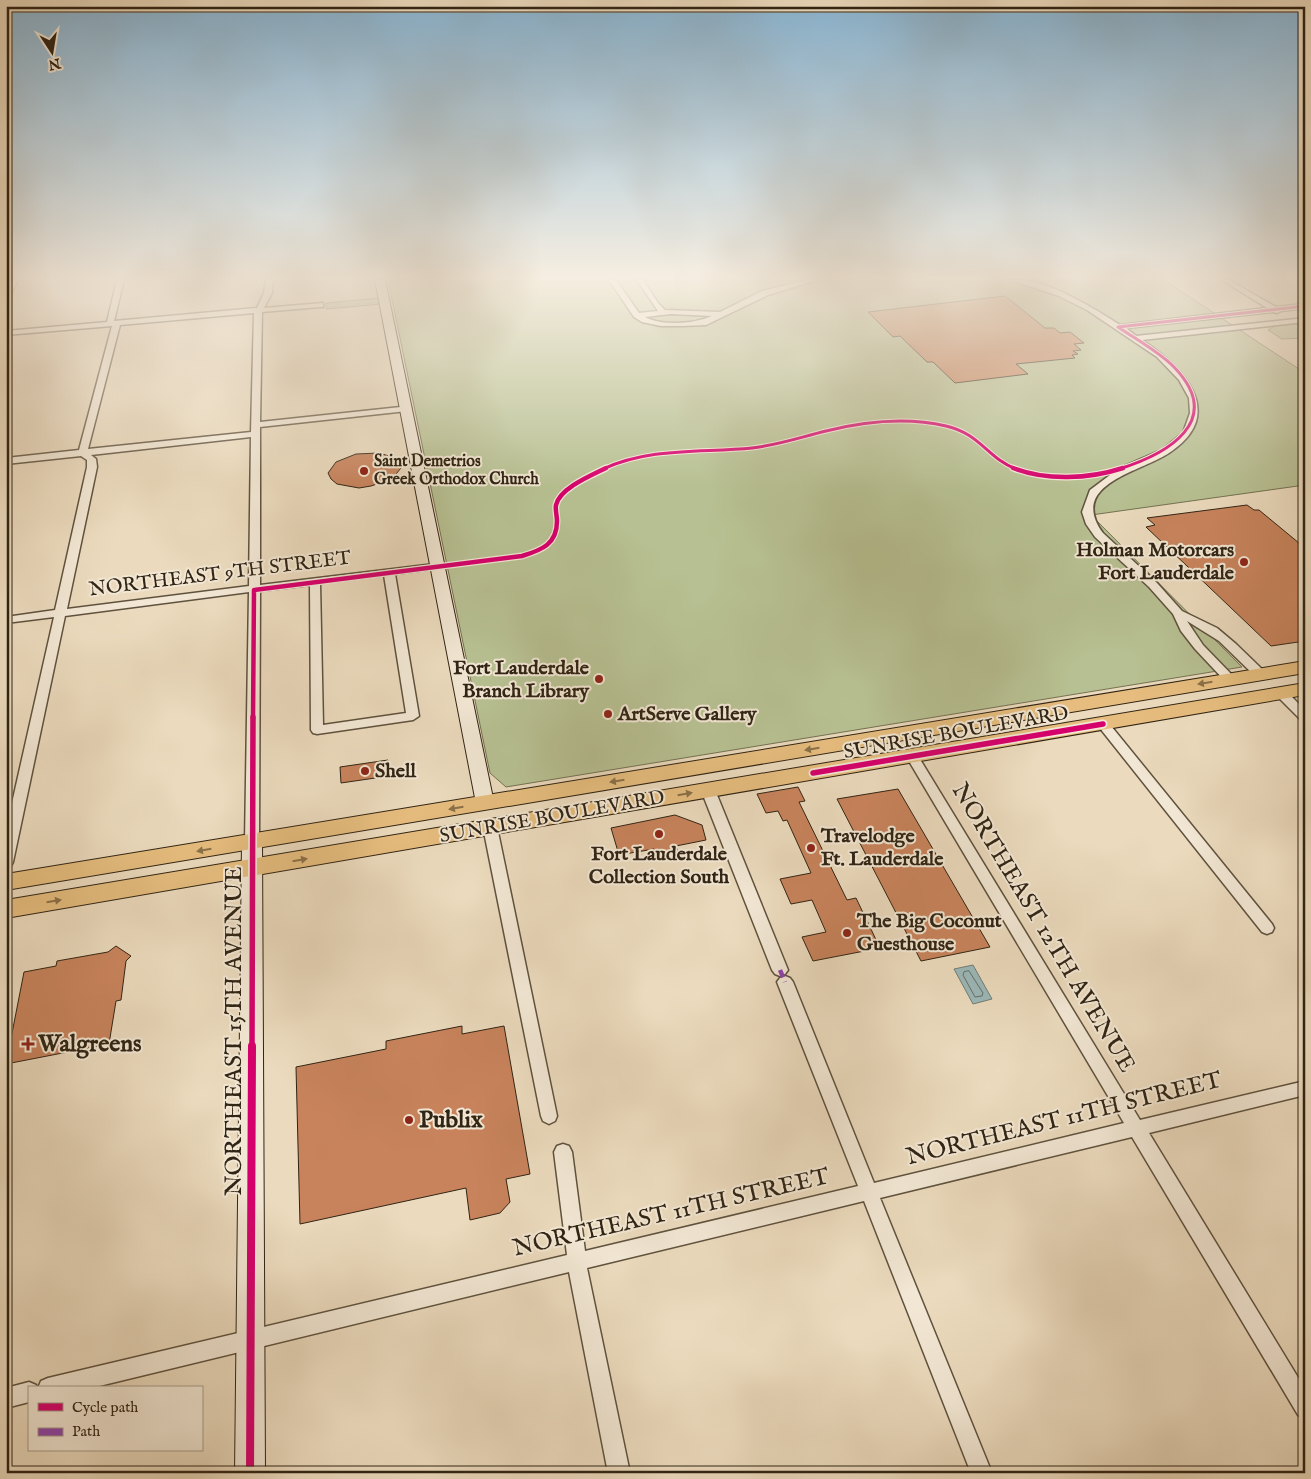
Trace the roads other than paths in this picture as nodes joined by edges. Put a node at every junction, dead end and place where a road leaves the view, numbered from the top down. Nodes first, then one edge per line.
1 (107, 349) edge
2 (257, 349) edge
3 (395, 349) edge
4 (1151, 349) edge
5 (407, 408) junction
6 (256, 430) junction
7 (83, 453) junction
8 (6, 461) edge
9 (439, 565) junction
10 (389, 571) junction
11 (315, 581) junction
12 (254, 590) junction
13 (62, 613) junction
14 (1178, 613) junction
15 (6, 620) edge
16 (1305, 667) edge
17 (1260, 674) junction
18 (1230, 679) junction
19 (1305, 689) edge
20 (1280, 693) junction
21 (1236, 701) junction
22 (1305, 717) edge
23 (1103, 724) junction
24 (946, 726) junction
25 (912, 756) junction
26 (708, 790) junction
27 (486, 803) junction
28 (490, 827) junction
29 (252, 842) junction
30 (6, 862) edge
31 (252, 868) junction
32 (6, 882) edge
33 (6, 909) edge
34 (1267, 928) dead end
35 (1305, 1088) edge
36 (549, 1116) dead end
37 (1136, 1127) junction
38 (563, 1152) dead end
39 (869, 1193) junction
40 (577, 1262) junction
41 (250, 1340) junction
42 (56, 1386) edge
43 (28, 1392) edge
44 (6, 1398) edge
45 (1305, 1408) edge
46 (250, 1473) edge
47 (619, 1473) edge
48 (982, 1473) edge

1 - 7 street
2 - 6 street, NORTHEAST 15TH AVENUE
3 - 5 street
4 - 14 street
5 - 6 street
5 - 9 street
6 - 7 street
6 - 12 street, NORTHEAST 15TH AVENUE
7 - 8 street
7 - 13 street
9 - 10 street, NORTHEAST 9TH STREET
9 - 27 street
10 - 11 street, NORTHEAST 9TH STREET
10 - 11 street
11 - 12 street, NORTHEAST 9TH STREET
12 - 13 street, NORTHEAST 9TH STREET
12 - 29 street, NORTHEAST 15TH AVENUE
13 - 15 street, NORTHEAST 9TH STREET
13 - 30 street
14 - 17 street
14 - 18 street
16 - 17 main road, SUNRISE BOULEVARD
17 - 18 main road, SUNRISE BOULEVARD
17 - 21 main road
18 -> 24 main road, SUNRISE BOULEVARD
19 - 20 main road, SUNRISE BOULEVARD
20 - 21 main road, SUNRISE BOULEVARD
20 - 22 street
21 - 23 main road, SUNRISE BOULEVARD
23 - 25 main road, SUNRISE BOULEVARD
23 - 34 street
24 - 25 main road
24 -> 27 main road, SUNRISE BOULEVARD
25 - 26 main road, SUNRISE BOULEVARD
25 - 37 street, NORTHEAST 12TH AVENUE
28 -> 26 main road, SUNRISE BOULEVARD
26 - 39 street
27 -> 29 main road, SUNRISE BOULEVARD
31 -> 28 main road, SUNRISE BOULEVARD
28 - 36 street
29 - 31 street, NORTHEAST 15TH AVENUE
29 -> 32 main road, SUNRISE BOULEVARD
33 -> 31 main road, SUNRISE BOULEVARD
31 - 41 street, NORTHEAST 15TH AVENUE
35 - 37 street, NORTHEAST 11TH STREET
37 - 39 street, NORTHEAST 11TH STREET
37 - 45 street, NORTHEAST 12TH AVENUE
38 - 40 street
39 - 40 street, NORTHEAST 11TH STREET
39 - 48 street
40 - 41 street, NORTHEAST 11TH STREET
40 - 47 street
41 - 42 street, NORTHEAST 11TH STREET
41 - 46 street, NORTHEAST 15TH AVENUE
43 - 44 street

